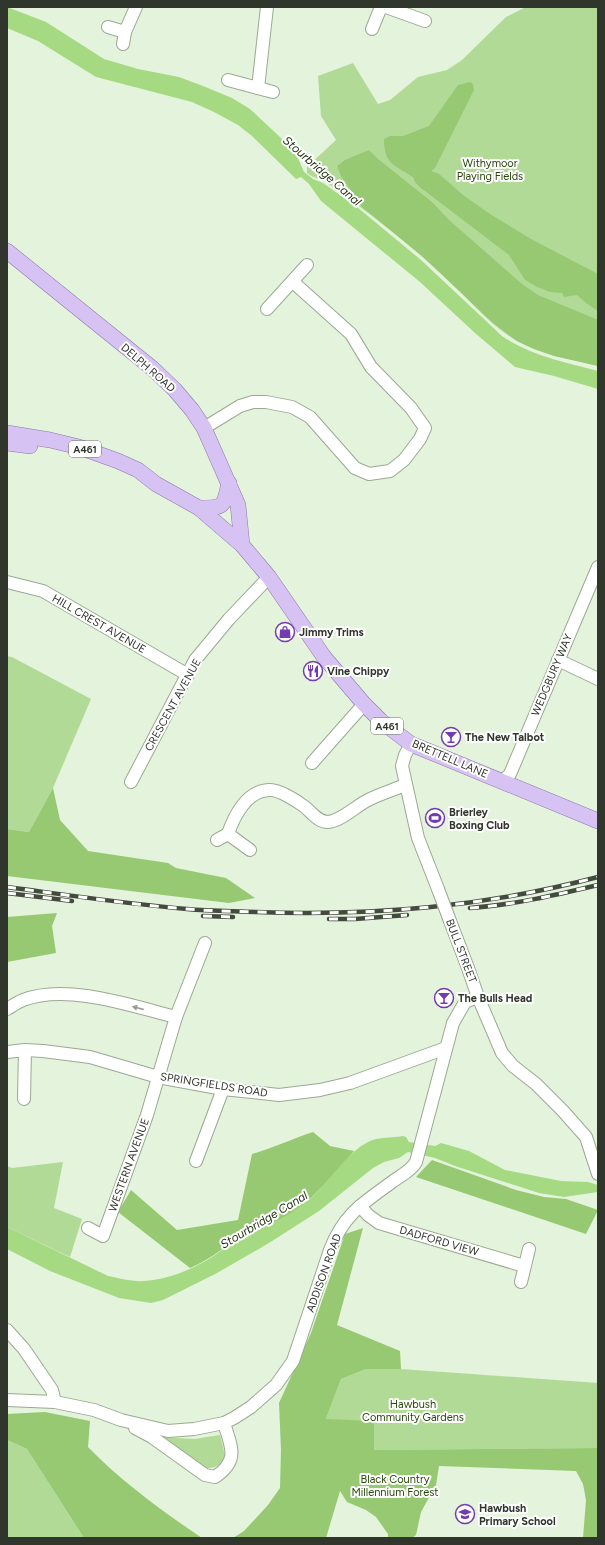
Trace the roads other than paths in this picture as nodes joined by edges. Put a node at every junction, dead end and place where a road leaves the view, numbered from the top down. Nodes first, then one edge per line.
1 (136, 7) edge
2 (267, 7) edge
3 (382, 7) edge
4 (386, 7) edge
5 (425, 21) dead end
6 (108, 27) dead end
7 (372, 29) dead end
8 (125, 32) junction
9 (123, 44) dead end
10 (228, 80) dead end
11 (258, 88) junction
12 (273, 92) dead end
13 (7, 251) edge
14 (307, 265) dead end
15 (293, 282) junction
16 (267, 309) dead end
17 (204, 428) junction
18 (7, 433) edge
19 (7, 443) edge
20 (156, 484) junction
21 (230, 487) junction
22 (198, 508) junction
23 (222, 528) junction
24 (242, 545) junction
25 (598, 567) edge
26 (269, 577) junction
27 (7, 582) edge
28 (558, 660) junction
29 (188, 675) junction
30 (598, 679) edge
31 (364, 704) junction
32 (412, 744) junction
33 (312, 763) dead end
34 (130, 782) dead end
35 (503, 782) junction
36 (405, 785) junction
37 (598, 822) edge
38 (228, 834) junction
39 (217, 840) dead end
40 (250, 850) dead end
41 (205, 943) dead end
42 (478, 997) junction
43 (7, 1008) edge
44 (176, 1017) junction
45 (446, 1048) junction
46 (25, 1050) junction
47 (7, 1052) edge
48 (158, 1076) junction
49 (223, 1089) junction
50 (24, 1099) dead end
51 (196, 1161) dead end
52 (598, 1174) edge
53 (360, 1206) junction
54 (88, 1228) dead end
55 (529, 1249) dead end
56 (524, 1266) junction
57 (521, 1282) dead end
58 (7, 1330) edge
59 (7, 1400) edge
60 (55, 1402) junction
61 (121, 1420) junction
62 (224, 1423) junction

1 - 8 street
2 - 11 street
3 - 7 street
4 - 5 street
6 - 8 street
8 - 9 street
10 - 11 street
11 - 12 street
13 - 17 main road, DELPH ROAD
14 - 15 street
15 - 16 street
15 - 17 street
17 - 21 main road, DELPH ROAD
18 - 20 main road, A461
19 - 20 main road, A461
20 - 22 main road, A461
21 - 22 main road
21 - 23 main road
21 - 24 main road, DELPH ROAD
22 - 23 main road, A461
23 - 24 main road, A461
24 - 26 main road, BRETTELL LANE / A461
25 - 28 street, WEDGBURY WAY
26 - 29 street, CRESCENT AVENUE
26 - 31 main road, BRETTELL LANE / A461
27 - 29 street, HILL CREST AVENUE
28 - 30 street
28 - 35 street, WEDGBURY WAY
29 - 34 street, CRESCENT AVENUE
31 - 32 main road, BRETTELL LANE / A461
31 - 33 street
32 - 35 main road, BRETTELL LANE / A461
32 - 36 street, BULL STREET
35 - 37 main road, BRETTELL LANE / A461
36 - 38 street
36 - 42 street, BULL STREET, bridge
38 - 39 street
38 - 40 street
41 - 44 street
42 - 45 street, ADDISON ROAD
42 - 52 street, BULL STREET
44 -> 43 street
44 - 48 street
45 - 49 street, SPRINGFIELDS ROAD
45 - 53 street, ADDISON ROAD
46 - 47 street, SPRINGFIELDS ROAD
46 - 48 street, SPRINGFIELDS ROAD
46 - 50 street
48 - 49 street, SPRINGFIELDS ROAD
48 - 54 street, WESTERN AVENUE
49 - 51 street
53 - 56 street, DADFORD VIEW
53 - 62 street, ADDISON ROAD
55 - 56 street
56 - 57 street
58 - 60 street
59 - 60 street, ADDISON ROAD
60 - 61 street, ADDISON ROAD
61 - 62 street, ADDISON ROAD
61 - 62 street, ADDISON ROAD

